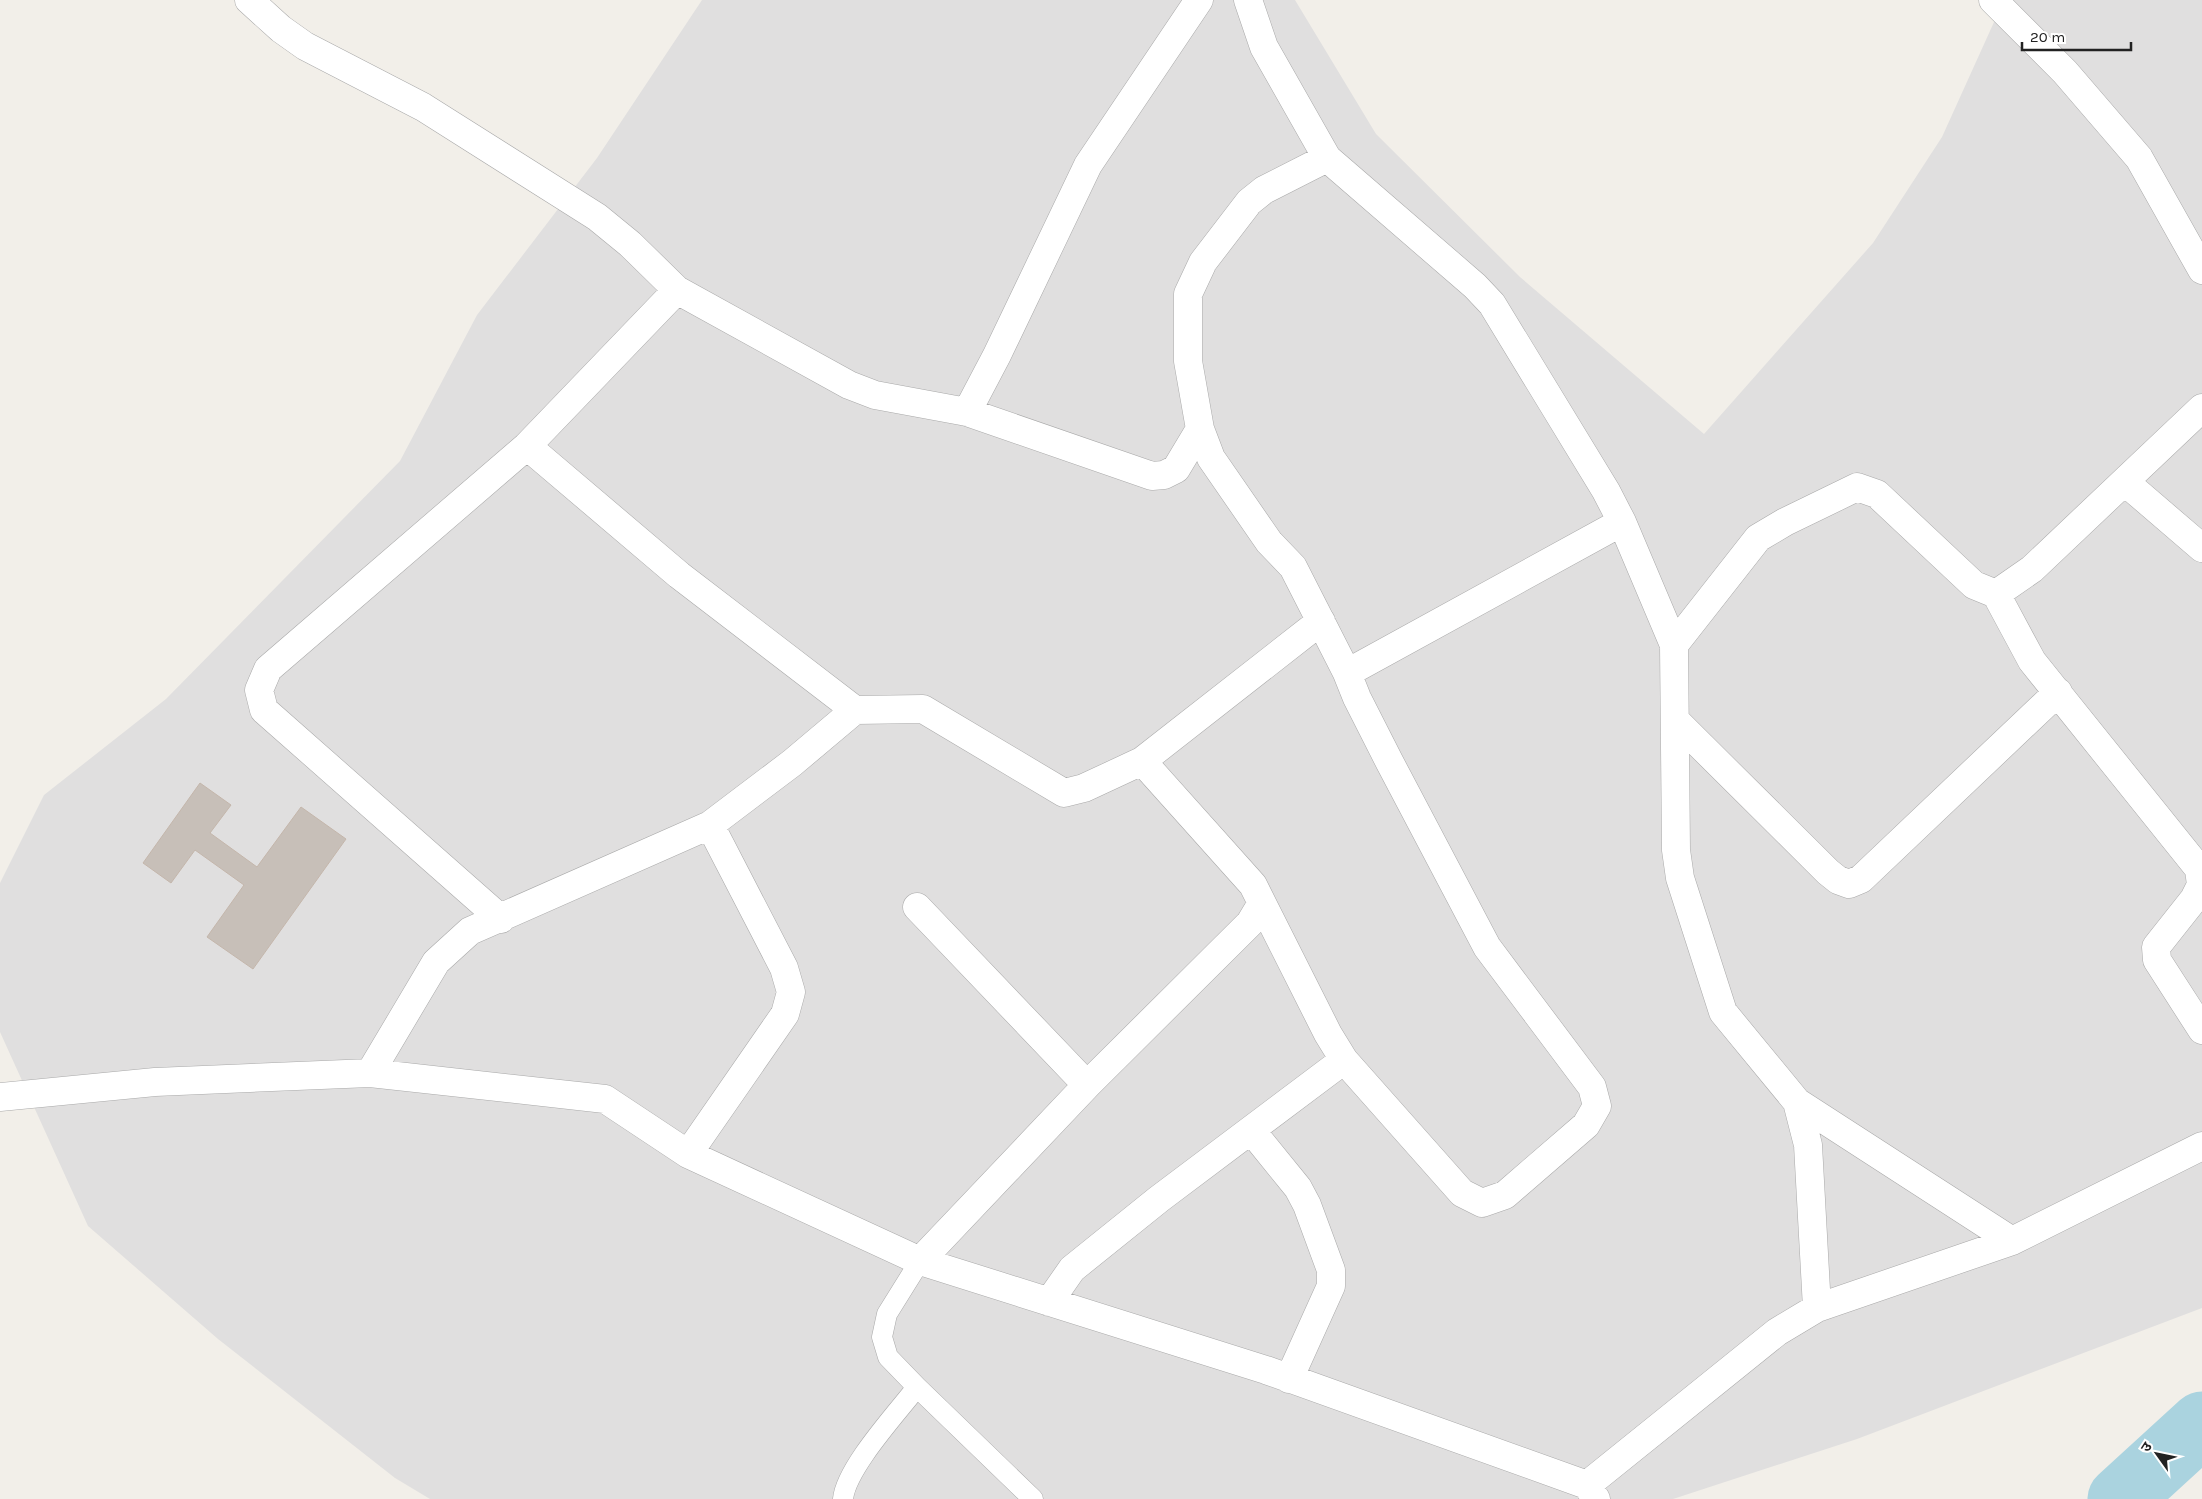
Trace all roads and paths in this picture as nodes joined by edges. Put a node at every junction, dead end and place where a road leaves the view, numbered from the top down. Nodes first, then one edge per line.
1 (249, 0) edge
2 (1198, 0) edge
3 (1248, 0) edge
4 (1993, 0) edge
5 (1327, 158) junction
6 (2202, 270) edge
7 (677, 290) junction
8 (2202, 408) edge
9 (967, 412) junction
10 (1200, 429) junction
11 (527, 446) junction
12 (2125, 482) junction
13 (1622, 522) junction
14 (2202, 548) edge
15 (1996, 594) junction
16 (1321, 621) junction
17 (1674, 644) junction
18 (1347, 672) junction
19 (2058, 692) junction
20 (855, 710) junction
21 (1675, 720) junction
22 (1142, 761) junction
23 (710, 825) junction
24 (1262, 903) junction
25 (917, 907) dead end
26 (501, 919) junction
27 (2202, 1030) edge
28 (1344, 1060) junction
29 (370, 1073) junction
30 (1087, 1085) junction
31 (0, 1097) edge
32 (1797, 1102) junction
33 (1251, 1130) junction
34 (2202, 1146) edge
35 (688, 1154) junction
36 (2012, 1241) junction
37 (920, 1260) junction
38 (1049, 1302) junction
39 (1817, 1308) junction
40 (1289, 1379) junction
41 (917, 1387) junction
42 (1592, 1492) edge
43 (843, 1499) edge
44 (1033, 1499) edge

1 - 7 street
2 - 9 street
3 - 5 street
4 - 6 street
5 - 10 street
5 - 13 street
7 - 9 street
7 - 11 street
8 - 12 street
9 - 10 street
10 - 16 street
11 - 20 street
11 - 26 street
12 - 14 street
12 - 15 street
13 - 17 street
13 - 18 street
15 - 17 street
15 - 19 street
16 - 18 street
16 - 22 street
17 - 21 street
18 - 28 street
19 - 21 street
19 - 27 street
20 - 22 street
20 - 23 street
21 - 32 street
22 - 24 street
23 - 26 street
23 - 35 street
24 - 28 street
24 - 30 street
25 - 30 street
26 - 29 street
28 - 33 street
29 - 31 street
29 - 35 street
30 - 37 street
32 - 36 street
32 - 39 street
33 - 38 street
33 - 40 street
34 - 36 street
35 - 37 street
36 - 39 street
37 - 38 street
37 - 41 lane
38 - 40 street
39 - 42 street
40 - 42 street
41 - 43 lane
41 - 44 lane

